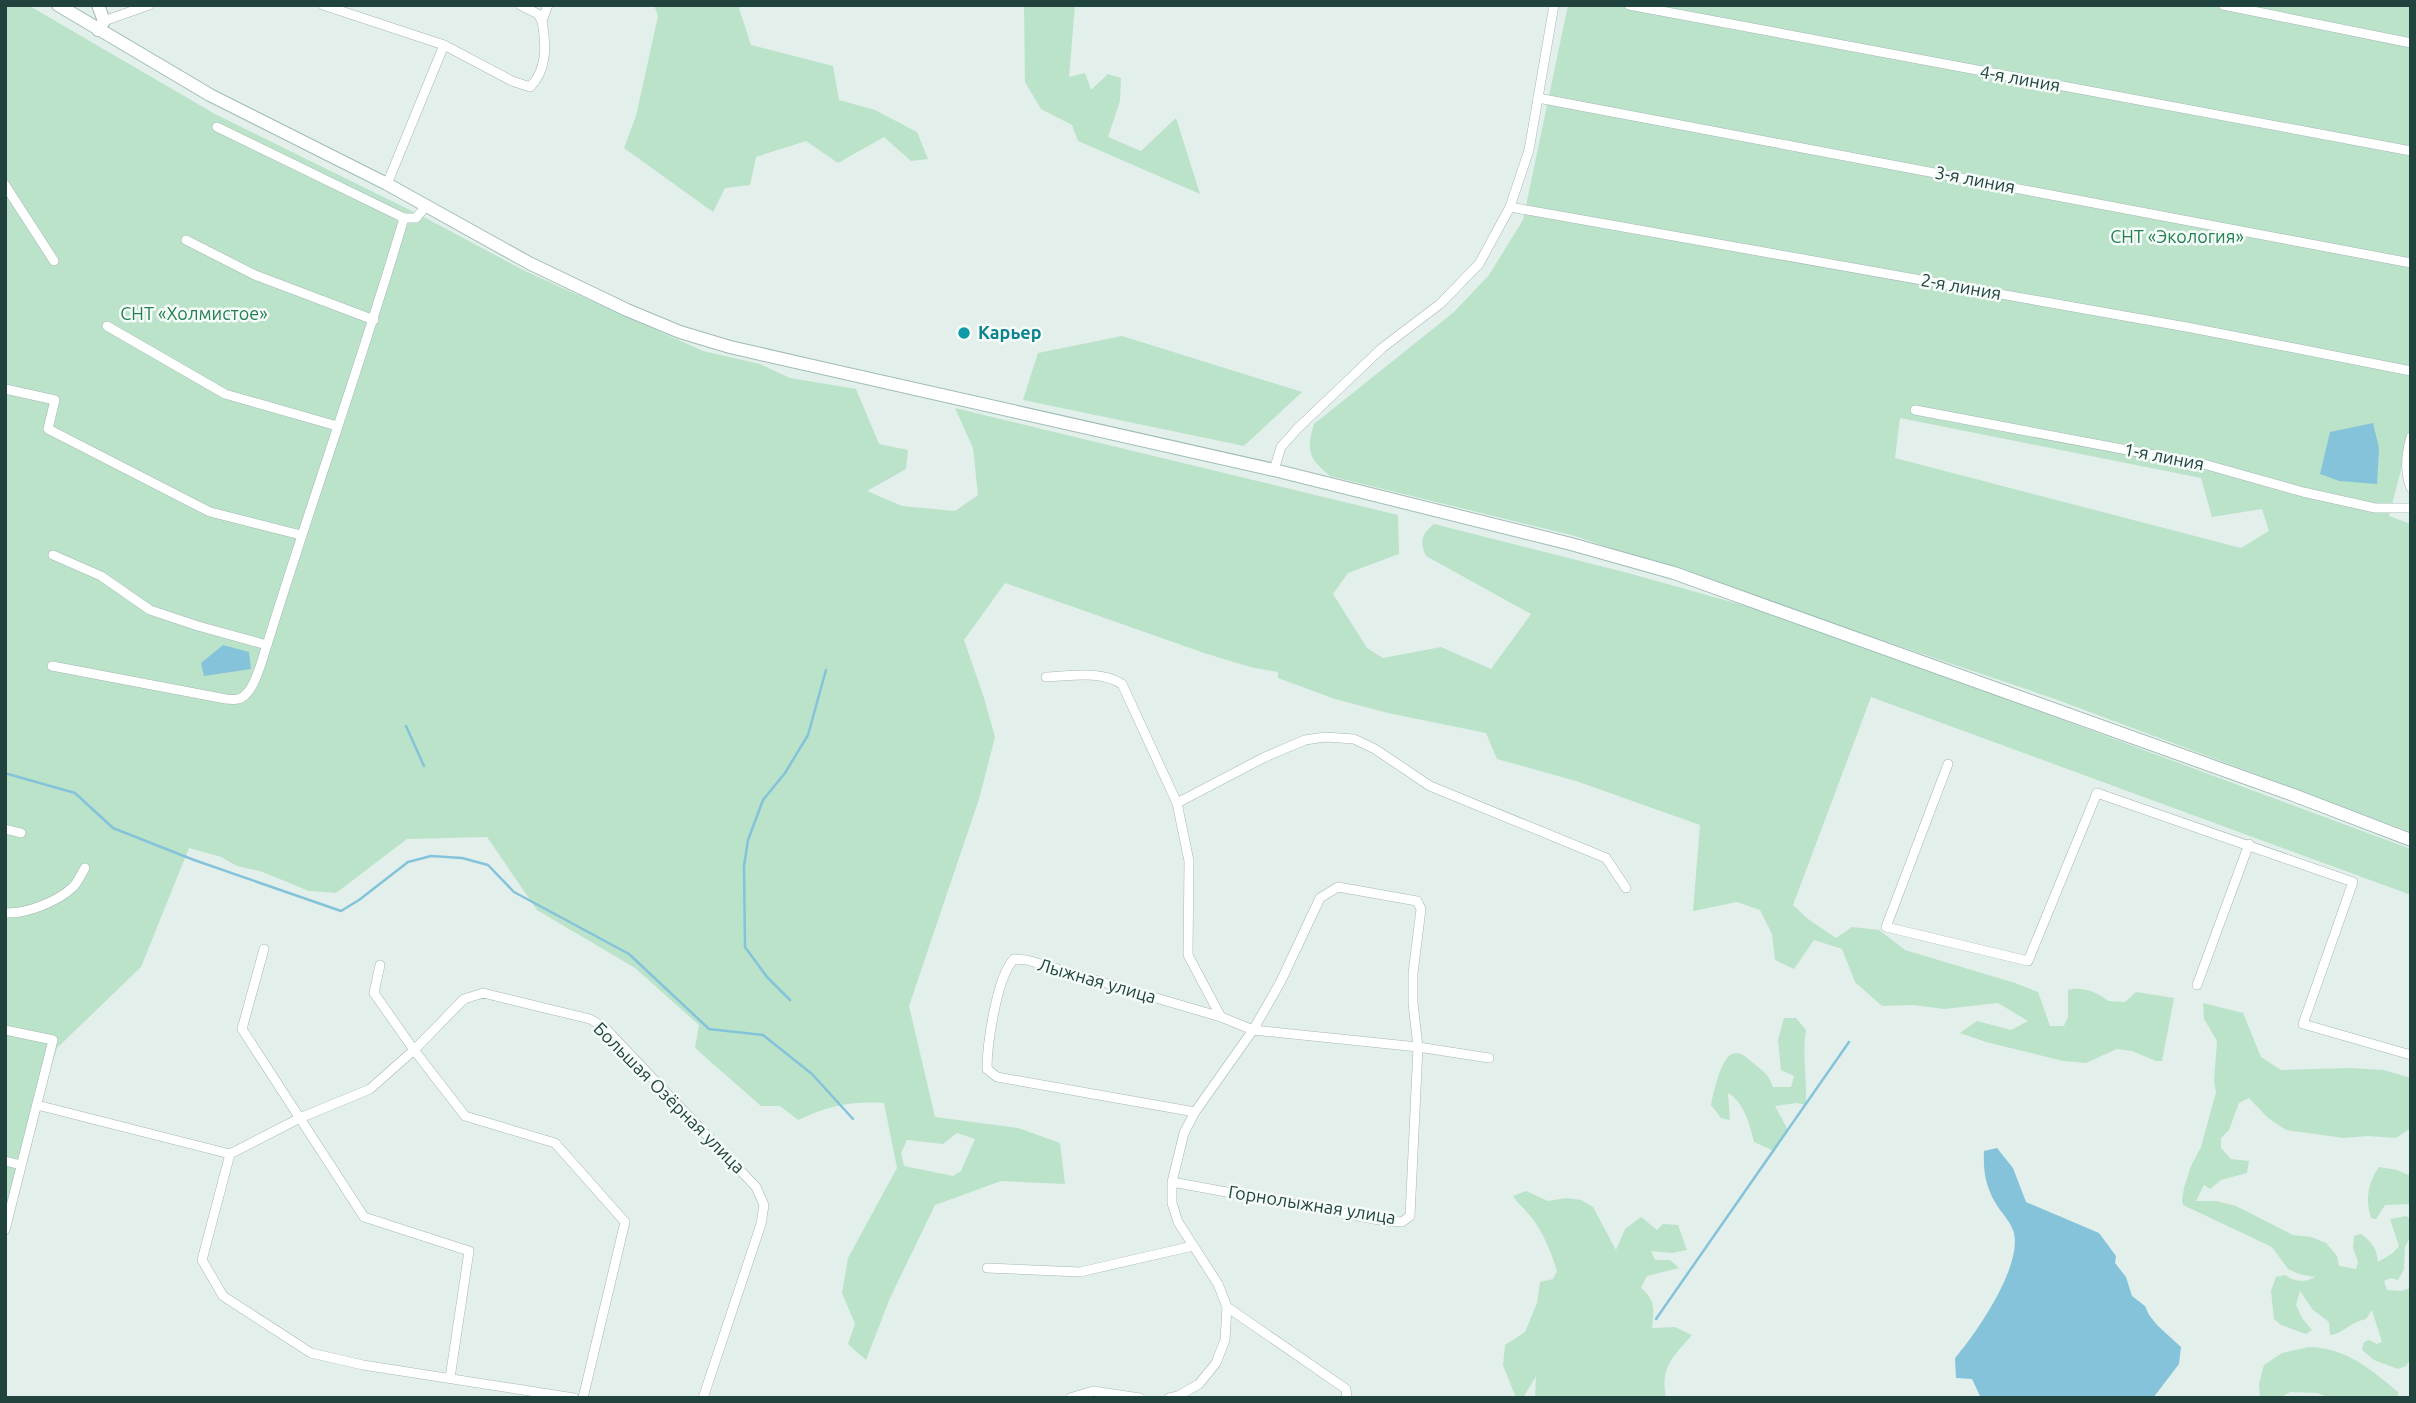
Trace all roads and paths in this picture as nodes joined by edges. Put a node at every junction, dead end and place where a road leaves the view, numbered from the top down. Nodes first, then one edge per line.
1 (58, 5) edge
2 (99, 5) edge
3 (149, 5) edge
4 (323, 5) edge
5 (520, 5) edge
6 (548, 5) edge
7 (1554, 5) edge
8 (1629, 5) edge
9 (2223, 5) edge
10 (542, 21) junction
11 (101, 26) junction
12 (2411, 43) edge
13 (444, 45) junction
14 (1538, 98) junction
15 (217, 127) dead end
16 (2411, 151) edge
17 (387, 184) junction
18 (5, 185) edge
19 (426, 206) junction
20 (1510, 207) junction
21 (404, 218) junction
22 (186, 240) dead end
23 (54, 261) dead end
24 (2411, 263) edge
25 (374, 320) junction
26 (107, 326) dead end
27 (2411, 371) edge
28 (5, 389) edge
29 (1915, 410) dead end
30 (337, 426) junction
31 (2411, 437) edge
32 (1274, 470) junction
33 (2411, 488) edge
34 (2411, 508) edge
35 (301, 535) junction
36 (53, 555) dead end
37 (267, 645) junction
38 (52, 666) dead end
39 (1046, 677) dead end
40 (1948, 764) dead end
41 (1177, 803) junction
42 (5, 829) edge
43 (21, 833) dead end
44 (2411, 840) edge
45 (2249, 844) junction
46 (85, 868) dead end
47 (1626, 888) dead end
48 (5, 913) edge
49 (264, 949) dead end
50 (380, 965) dead end
51 (2197, 985) dead end
52 (1221, 1017) junction
53 (5, 1030) edge
54 (1253, 1030) junction
55 (1418, 1047) junction
56 (414, 1050) junction
57 (2411, 1055) edge
58 (1489, 1058) dead end
59 (37, 1105) junction
60 (1195, 1112) junction
61 (300, 1118) junction
62 (230, 1154) junction
63 (5, 1161) edge
64 (21, 1165) junction
65 (1172, 1182) junction
66 (5, 1230) edge
67 (1193, 1247) junction
68 (987, 1268) dead end
69 (1227, 1307) junction
70 (450, 1378) junction
71 (1175, 1397) edge
72 (574, 1398) edge
73 (583, 1398) edge
74 (703, 1398) edge
75 (1070, 1398) edge
76 (1140, 1398) edge
77 (1347, 1398) edge

1 - 11 main road
2 - 11 main road
3 - 11 street
4 - 13 street
5 - 10 street
6 - 10 street
7 - 14 street
8 - 16 street, 4-я линия
9 - 12 street
10 - 13 street
11 - 17 main road
13 - 17 street
14 - 20 street
14 - 24 street, 3-я линия
15 - 21 street
17 - 19 main road
18 - 23 street
19 - 21 street
19 - 32 main road
20 - 27 street, 2-я линия
20 - 32 street
21 - 25 street
22 - 25 street
25 - 30 street
26 - 30 street
28 - 35 street
29 - 34 street, 1-я линия
30 - 35 street
31 - 33 street
32 - 44 main road
35 - 37 street
36 - 37 street
37 - 38 street
39 - 41 street
40 - 45 street
41 - 47 street
41 - 52 street
42 - 43 street
45 - 51 street
45 - 57 street
46 - 48 street
49 - 61 street
50 - 56 street
52 - 54 street, Лыжная улица
52 - 60 street, Лыжная улица
53 - 59 street
54 - 55 street
54 - 55 street, Горнолыжная улица
54 - 60 street
55 - 58 street
55 - 65 street, Горнолыжная улица
56 - 61 street, Большая Озёрная улица
56 - 73 street
56 - 74 street, Большая Озёрная улица
59 - 62 street
59 - 64 street
60 - 65 street
61 - 62 street, Большая Озёрная улица
61 - 70 street
62 - 70 street
63 - 64 street
64 - 66 street
65 - 67 street
67 - 68 street
67 - 69 street
69 - 71 street
69 - 77 street
70 - 72 street
75 - 76 street

